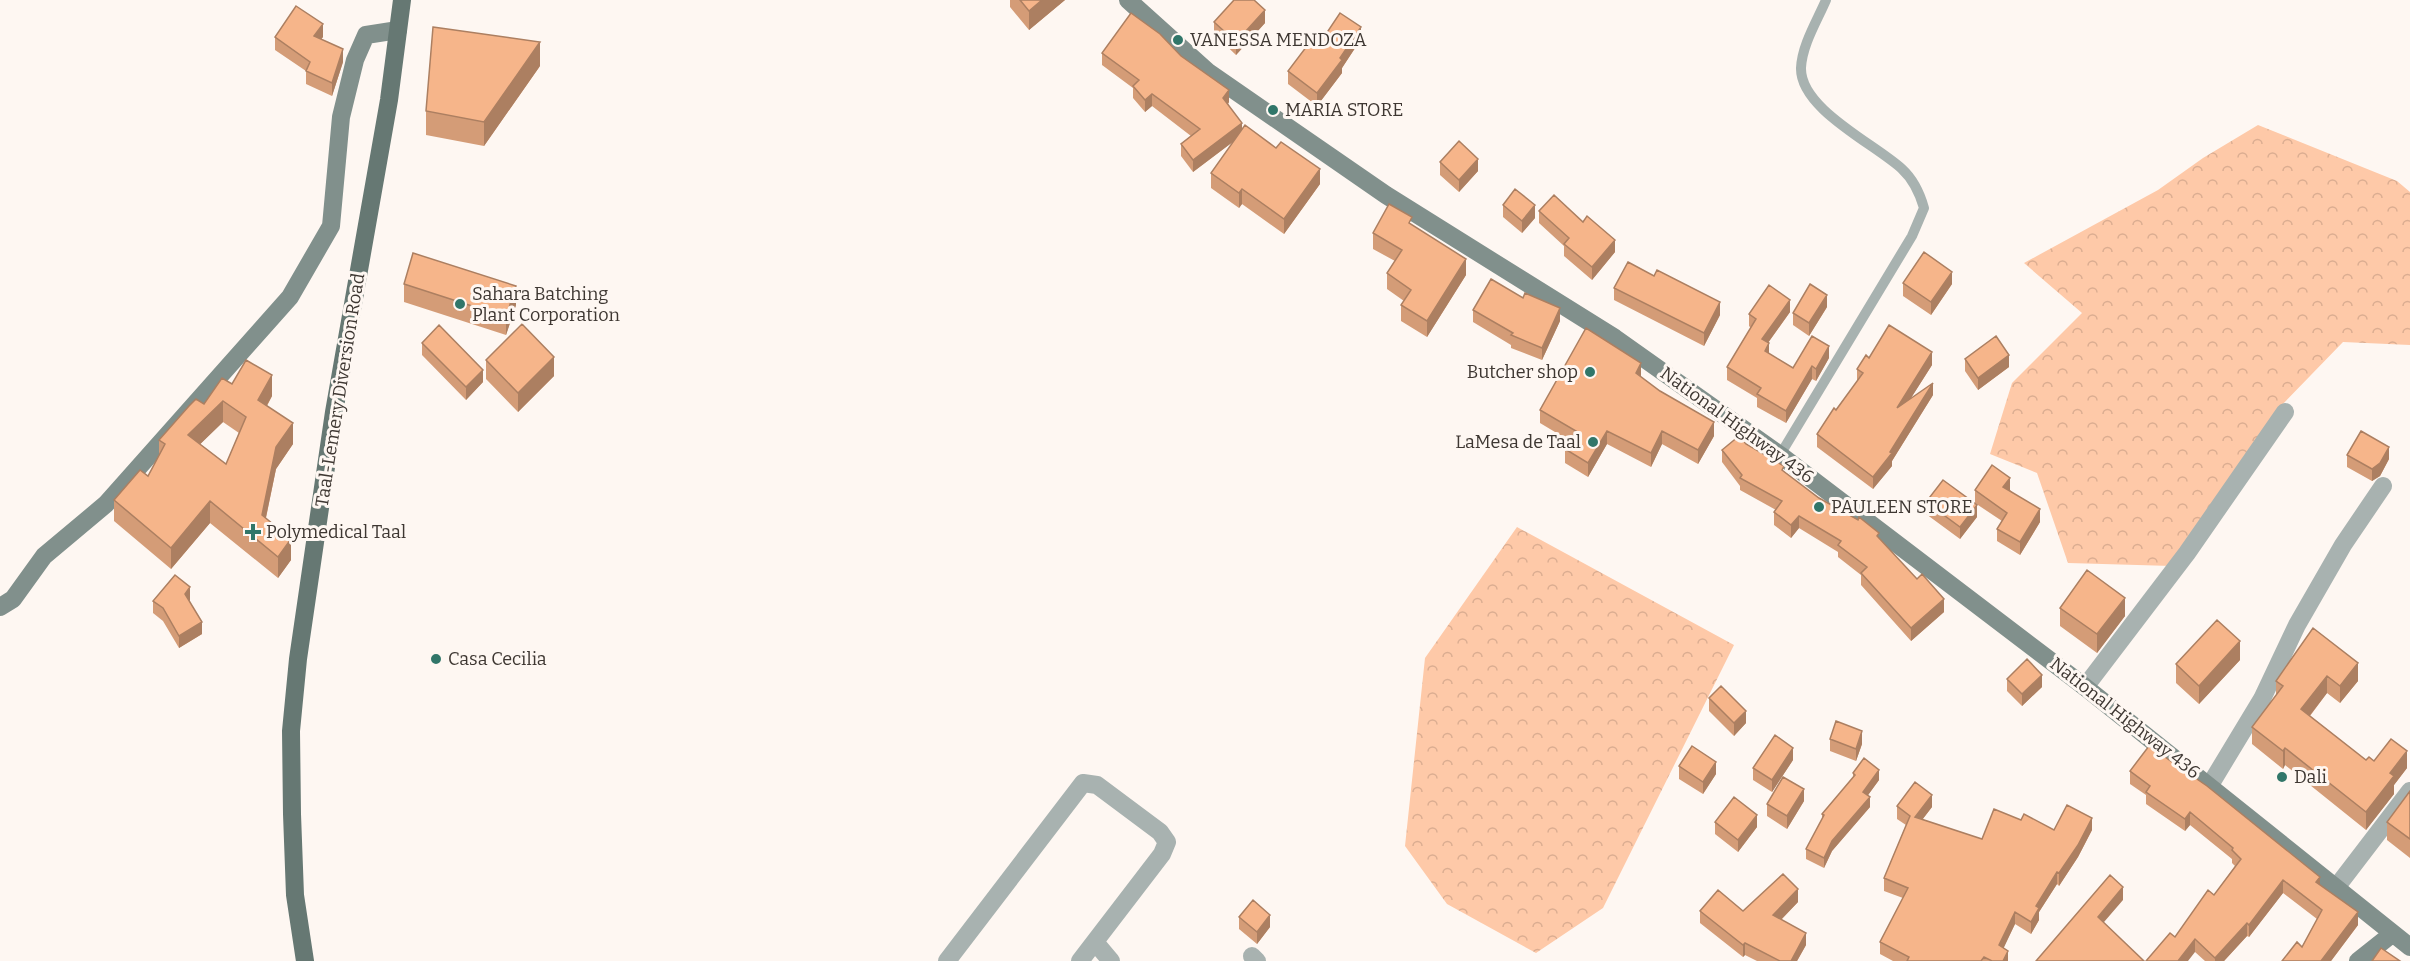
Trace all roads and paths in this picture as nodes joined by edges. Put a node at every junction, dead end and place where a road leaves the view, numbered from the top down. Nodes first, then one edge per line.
1 (402, 0) edge
2 (1128, 0) edge
3 (1826, 0) edge
4 (398, 30) junction
5 (2285, 412) dead end
6 (1780, 455) junction
7 (2383, 486) dead end
8 (0, 607) edge
9 (2085, 687) junction
10 (2210, 785) junction
11 (2410, 792) edge
12 (2335, 889) junction
13 (2392, 934) junction
14 (1095, 942) junction
15 (2410, 947) edge
16 (305, 961) edge
17 (947, 961) edge
18 (1080, 961) edge
19 (1111, 961) edge
20 (2358, 961) edge

1 - 4 main road, Taal-Lemery Diversion Road
2 - 6 main road, National Highway 436
3 - 6 lane
4 - 8 main road
4 - 16 main road, Taal-Lemery Diversion Road
5 - 9 street
6 - 9 main road, National Highway 436
7 - 10 street
9 - 10 main road, National Highway 436
10 - 12 main road, National Highway 436
11 - 12 street
12 - 13 main road, National Highway 436
13 - 15 main road, National Highway 436
13 - 20 main road
14 - 17 street
14 - 18 street
14 - 19 street

